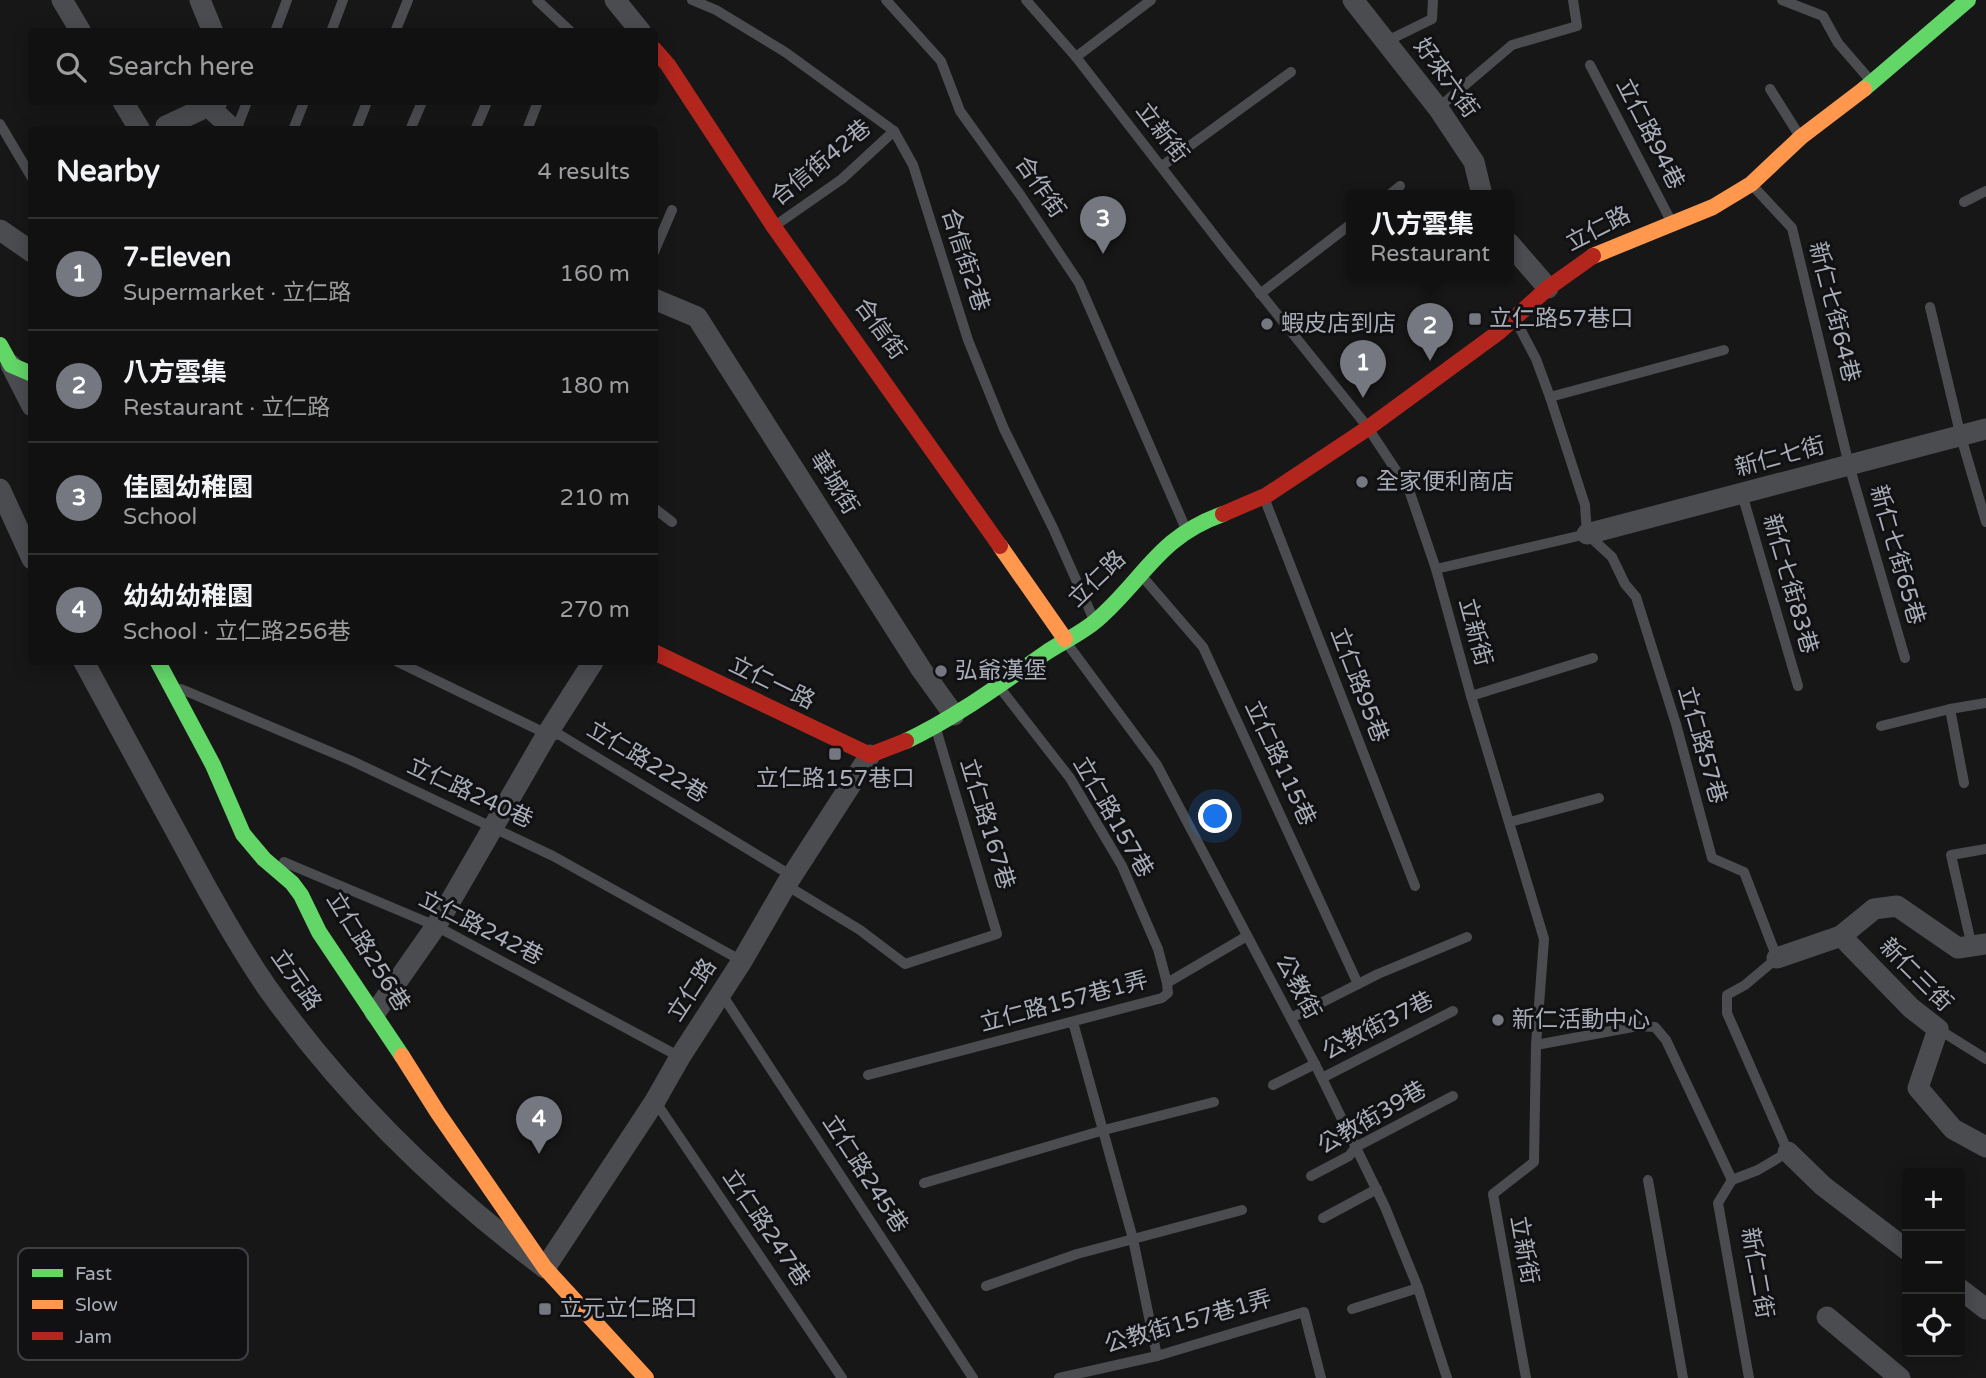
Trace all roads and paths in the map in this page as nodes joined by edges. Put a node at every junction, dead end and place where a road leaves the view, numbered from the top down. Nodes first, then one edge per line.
1 (62, 0) edge
2 (200, 0) edge
3 (287, 0) edge
4 (343, 0) edge
5 (408, 0) edge
6 (537, 0) edge
7 (615, 0) edge
8 (692, 0) edge
9 (886, 0) edge
10 (1026, 0) edge
11 (1151, 0) edge
12 (1353, 0) edge
13 (1433, 0) edge
14 (1573, 0) edge
15 (1782, 0) edge
16 (1968, 0) edge
17 (79, 28) edge
18 (211, 28) edge
19 (276, 28) edge
20 (332, 28) edge
21 (398, 28) edge
22 (567, 28) edge
23 (638, 28) edge
24 (1387, 41) junction
25 (658, 53) edge
26 (1076, 57) junction
27 (1590, 65) dead end
28 (1291, 72) dead end
29 (1872, 82) junction
30 (1770, 89) dead end
31 (125, 105) edge
32 (211, 105) edge
33 (214, 105) edge
34 (246, 105) edge
35 (303, 105) edge
36 (366, 105) edge
37 (421, 105) edge
38 (485, 105) edge
39 (537, 105) edge
40 (1438, 108) junction
41 (0, 124) edge
42 (138, 126) edge
43 (164, 126) edge
44 (232, 126) edge
45 (237, 126) edge
46 (295, 126) edge
47 (358, 126) edge
48 (412, 126) edge
49 (477, 126) edge
50 (529, 126) edge
51 (894, 131) junction
52 (1801, 137) junction
53 (1162, 166) junction
54 (28, 171) edge
55 (1751, 184) junction
56 (1400, 187) dead end
57 (1396, 190) edge
58 (1481, 190) edge
59 (1986, 191) edge
60 (1964, 202) dead end
61 (671, 210) dead end
62 (1673, 223) junction
63 (774, 227) junction
64 (1346, 228) edge
65 (0, 230) edge
66 (658, 242) edge
67 (28, 249) edge
68 (1514, 249) edge
69 (1548, 288) junction
70 (1260, 294) junction
71 (658, 301) edge
72 (1930, 307) dead end
73 (1514, 318) junction
74 (0, 345) edge
75 (1724, 350) dead end
76 (11, 365) junction
77 (28, 372) edge
78 (1550, 397) junction
79 (28, 398) edge
80 (1368, 428) junction
81 (1986, 429) edge
82 (1961, 436) junction
83 (1849, 465) junction
84 (0, 489) edge
85 (1742, 494) junction
86 (1264, 499) junction
87 (658, 511) edge
88 (672, 522) dead end
89 (1986, 522) edge
90 (1186, 530) junction
91 (1587, 534) junction
92 (28, 550) edge
93 (1436, 569) junction
94 (1140, 575) junction
95 (1095, 622) junction
96 (1065, 639) junction
97 (658, 654) edge
98 (1593, 658) dead end
99 (1905, 658) dead end
100 (86, 665) edge
101 (160, 665) edge
102 (404, 665) edge
103 (591, 665) edge
104 (170, 685) junction
105 (998, 686) junction
106 (1798, 686) dead end
107 (1471, 696) junction
108 (1986, 704) edge
109 (1950, 709) junction
110 (954, 715) junction
111 (935, 726) junction
112 (1881, 726) dead end
113 (547, 734) junction
114 (870, 755) junction
115 (1964, 783) dead end
116 (1599, 797) dead end
117 (1510, 822) junction
118 (493, 827) junction
119 (1986, 849) edge
120 (257, 850) junction
121 (789, 880) junction
122 (1415, 886) dead end
123 (436, 926) junction
124 (997, 934) joint
125 (1247, 936) junction
126 (1841, 936) junction
127 (1467, 937) dead end
128 (1979, 946) edge
129 (1777, 958) junction
130 (742, 961) junction
131 (1167, 983) junction
132 (1358, 984) junction
133 (721, 993) junction
134 (1453, 1011) dead end
135 (375, 1013) junction
136 (1291, 1018) junction
137 (1073, 1022) junction
138 (1938, 1029) junction
139 (1536, 1045) junction
140 (680, 1057) junction
141 (1986, 1059) edge
142 (1315, 1063) junction
143 (868, 1075) dead end
144 (1322, 1078) junction
145 (1273, 1085) dead end
146 (1453, 1096) dead end
147 (655, 1101) junction
148 (1214, 1102) dead end
149 (1104, 1130) junction
150 (1356, 1147) junction
151 (1986, 1147) edge
152 (1788, 1152) junction
153 (1311, 1176) dead end
154 (1648, 1180) dead end
155 (1732, 1180) junction
156 (923, 1183) dead end
157 (1377, 1189) junction
158 (1242, 1210) dead end
159 (1323, 1218) dead end
160 (1133, 1239) junction
161 (1902, 1246) edge
162 (545, 1268) junction
163 (986, 1286) dead end
164 (1418, 1288) junction
165 (1965, 1293) edge
166 (1352, 1309) dead end
167 (1986, 1309) edge
168 (1827, 1317) dead end
169 (1157, 1356) junction
170 (646, 1378) edge
171 (842, 1378) edge
172 (973, 1378) edge
173 (1059, 1378) edge
174 (1321, 1378) edge
175 (1447, 1378) edge
176 (1526, 1378) edge
177 (1683, 1378) edge
178 (1749, 1378) edge
179 (1900, 1378) edge

1 - 17 street
2 - 18 street
3 - 19 lane
4 - 20 lane
5 - 21 lane
6 - 22 lane
7 - 23 street
8 - 51 lane, 合信街2巷
9 - 90 lane, 合作街
10 - 26 lane, 立新街
11 - 26 lane
12 - 24 street, 好來六街
13 - 24 lane
14 - 40 lane
15 - 29 lane
16 - 29 street, 立仁路
24 - 40 street, 好來六街
25 - 63 street, 合信街
26 - 53 lane, 立新街
27 - 62 lane, 立仁路94巷
28 - 53 lane
29 - 52 street, 立仁路
30 - 52 lane
31 - 42 street
32 - 43 street
33 - 44 street
34 - 45 lane
35 - 46 lane
36 - 47 lane
37 - 48 lane
38 - 49 lane
39 - 50 lane
40 - 58 street, 好來六街
41 - 54 lane
51 - 63 lane, 合信街42巷
51 - 95 lane, 合信街2巷
52 - 55 street, 立仁路
53 - 70 lane, 立新街
55 - 62 street, 立仁路
55 - 83 lane, 新仁七街64巷
56 - 57 lane
59 - 60 lane
61 - 66 lane
62 - 69 street, 立仁路
63 - 96 street, 合信街
64 - 70 lane
65 - 67 street
68 - 69 street
69 - 73 street, 立仁路
70 - 80 lane, 立新街
71 - 110 street, 華城街
72 - 82 lane
73 - 78 lane
73 - 80 street, 立仁路
74 - 76 street
75 - 78 lane
76 - 77 street
76 - 79 street
78 - 91 lane
80 - 86 street, 立仁路
80 - 93 lane, 立新街
81 - 82 street, 新仁七街
82 - 83 street, 新仁七街
82 - 89 lane
83 - 85 street, 新仁七街
83 - 99 lane, 新仁七街65巷
84 - 92 street
85 - 91 street, 新仁七街
85 - 106 lane, 新仁七街83巷
86 - 90 street, 立仁路
86 - 122 lane, 立仁路95巷
87 - 88 lane
90 - 94 street, 立仁路
91 - 93 lane
91 - 129 lane, 立仁路57巷
93 - 107 lane, 立新街
94 - 95 street, 立仁路
94 - 132 lane, 立仁路115巷
95 - 96 street, 立仁路
96 - 105 street, 立仁路
96 - 125 lane, 公教街
97 - 114 street, 立仁一路
98 - 107 lane
100 - 162 street, 立元路
101 - 104 street, 立仁路256巷
102 - 113 lane, 立仁路222巷
103 - 113 street
104 - 118 lane, 立仁路240巷
104 - 120 street, 立仁路256巷
105 - 110 street, 立仁路
105 - 131 lane, 立仁路157巷
107 - 117 lane, 立新街
108 - 109 lane
109 - 112 lane
109 - 115 lane
110 - 111 street, 立仁路
111 - 114 street, 立仁路
111 - 124 lane, 立仁路167巷
113 - 118 street
113 - 121 lane, 立仁路222巷
114 - 121 street, 立仁路
116 - 117 lane
117 - 139 lane, 立新街
118 - 123 street
118 - 130 lane, 立仁路240巷
119 - 128 lane
120 - 123 lane, 立仁路242巷
120 - 135 street, 立仁路256巷
121 - 124 lane, 立仁路222巷
121 - 130 street, 立仁路
123 - 135 street
123 - 140 lane, 立仁路242巷
125 - 131 lane, 立仁路157巷1弄
125 - 136 lane, 公教街
126 - 128 street
126 - 129 street
126 - 138 street, 新仁三街
127 - 132 lane
129 - 152 lane
130 - 133 street, 立仁路
131 - 137 lane, 立仁路157巷1弄
132 - 136 lane
133 - 140 street, 立仁路
133 - 172 lane, 立仁路245巷
134 - 144 lane, 公教街37巷
135 - 162 street, 立仁路256巷
136 - 142 lane, 公教街
137 - 143 lane, 立仁路157巷1弄
137 - 149 lane
138 - 141 lane
138 - 151 street, 新仁三街
139 - 155 lane
139 - 176 lane, 立新街
140 - 147 street, 立仁路
142 - 144 lane, 公教街
142 - 145 lane
144 - 150 lane, 公教街
146 - 150 lane, 公教街39巷
147 - 162 street, 立仁路
147 - 171 lane, 立仁路247巷
148 - 149 lane
149 - 156 lane
149 - 160 lane
150 - 153 lane, 公教街39巷
150 - 157 lane, 公教街
152 - 155 lane
152 - 161 street
154 - 177 lane
155 - 178 lane, 新仁二街
157 - 159 lane
157 - 164 lane, 公教街
158 - 160 lane
160 - 163 lane
160 - 169 lane
162 - 170 street
164 - 166 lane
164 - 175 lane, 公教街
165 - 167 street
168 - 179 street
169 - 173 lane, 公教街157巷1弄
169 - 174 lane, 公教街157巷1弄

